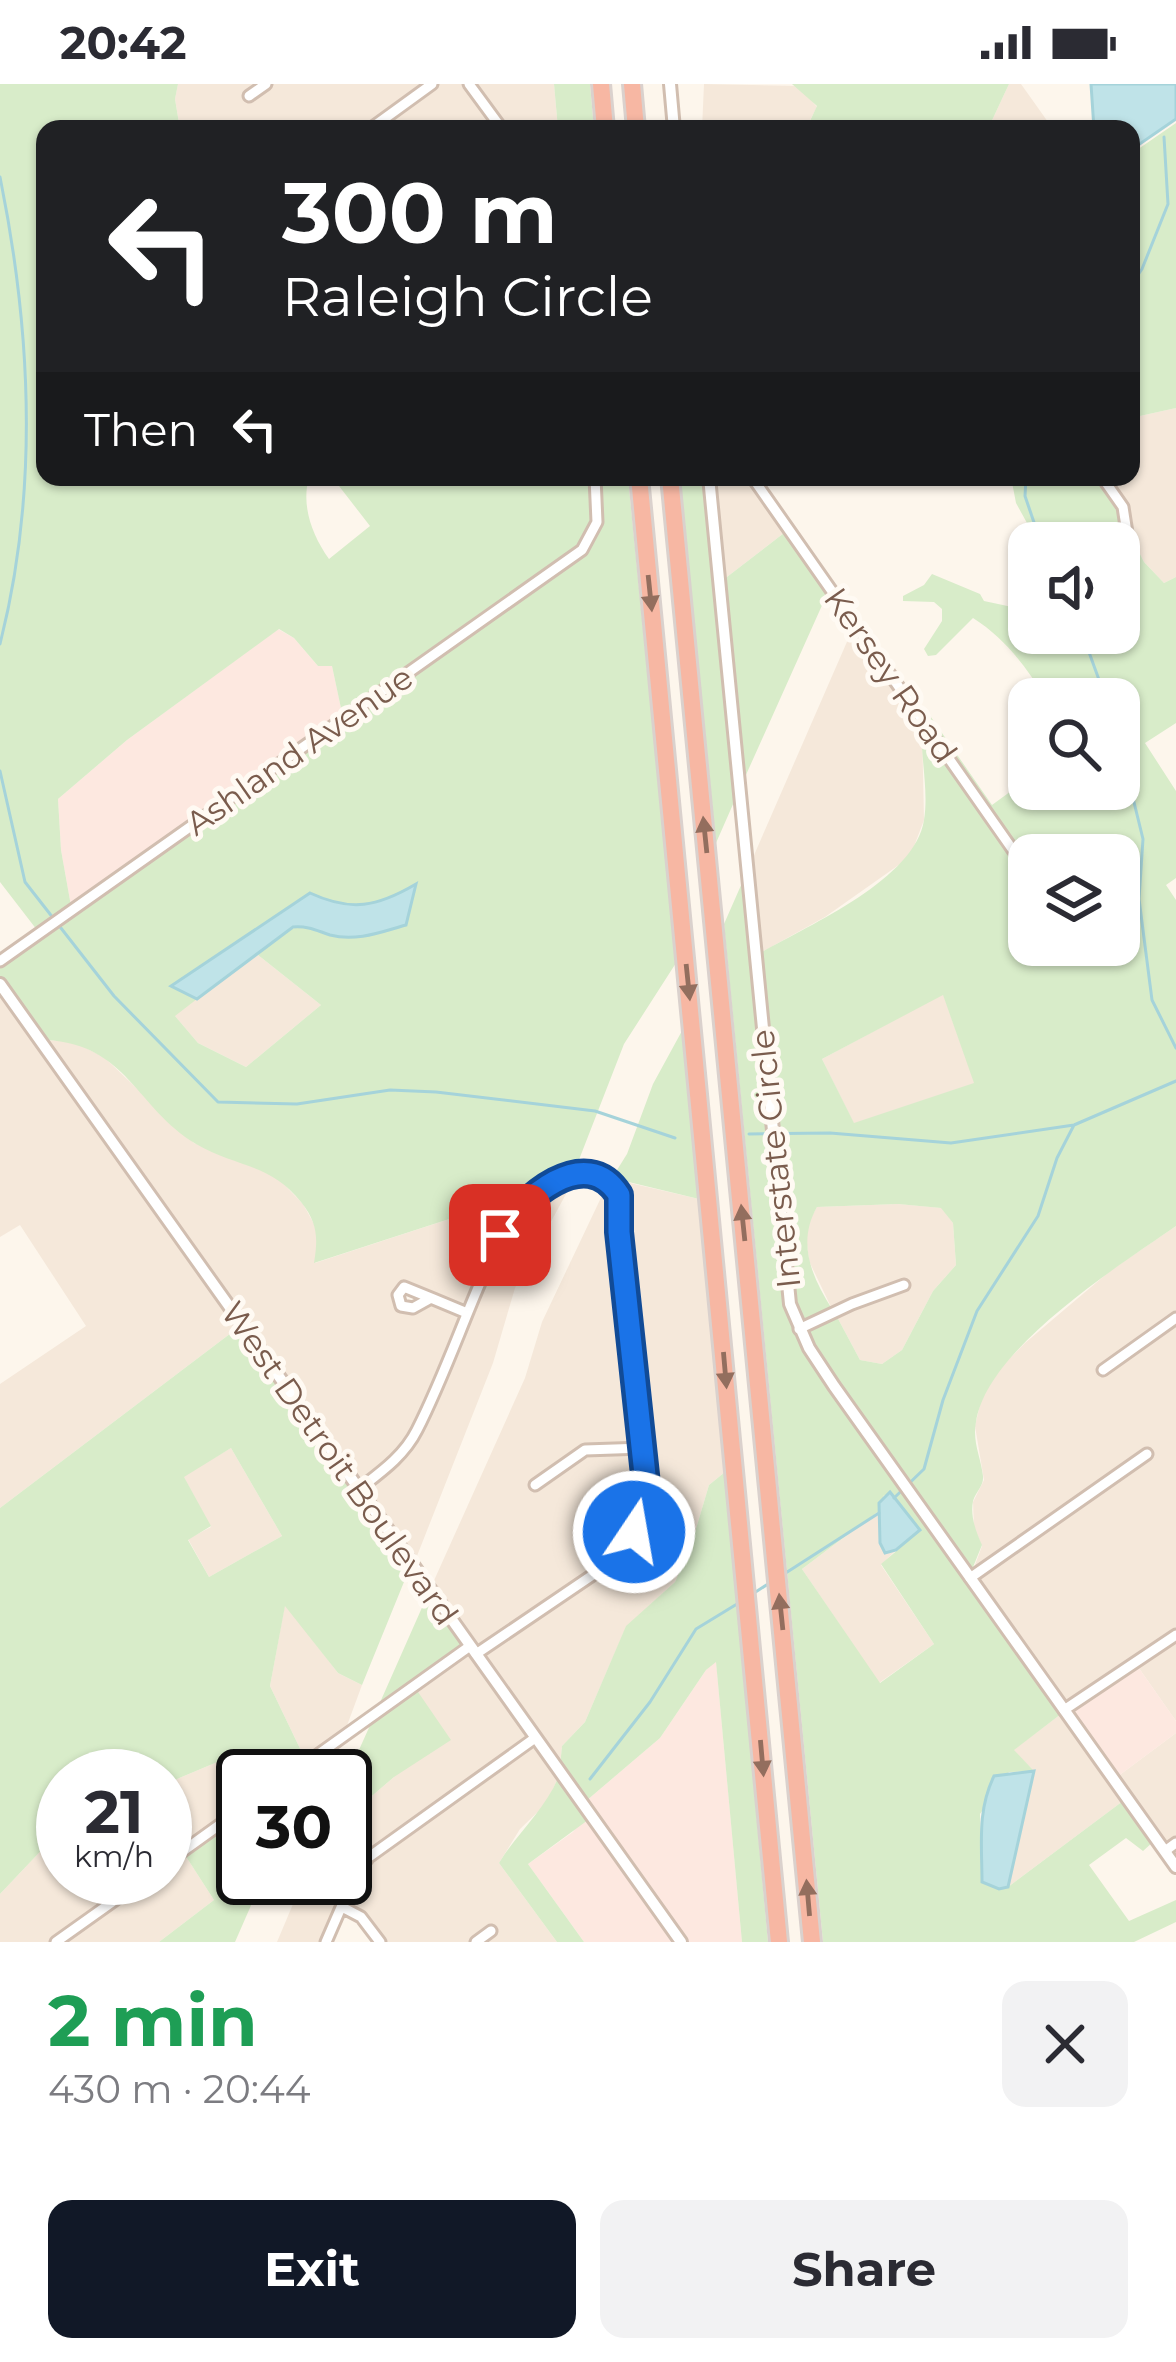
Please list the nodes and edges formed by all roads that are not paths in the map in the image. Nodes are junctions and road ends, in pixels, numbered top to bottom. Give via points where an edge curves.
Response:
1 (266, 84) edge
2 (432, 84) edge
3 (469, 84) edge
4 (601, 84) edge
5 (632, 84) edge
6 (670, 84) edge
7 (249, 96) dead end
8 (382, 120) edge
9 (495, 120) edge
10 (604, 120) edge
11 (635, 120) edge
12 (673, 120) edge
13 (596, 486) edge
14 (640, 486) edge
15 (671, 486) edge
16 (710, 486) edge
17 (758, 486) edge
18 (1108, 486) edge
19 (1125, 522) edge
20 (1008, 843) edge
21 (0, 961) edge
22 (0, 984) edge
23 (904, 1286) dead end
24 (431, 1298) dead end
25 (467, 1313) junction
26 (1176, 1318) edge
27 (799, 1329) junction
28 (1103, 1370) dead end
29 (644, 1448) junction
30 (1147, 1454) dead end
31 (535, 1485) dead end
32 (358, 1489) junction
33 (970, 1578) junction
34 (1176, 1634) edge
35 (473, 1650) junction
36 (1064, 1710) junction
37 (535, 1738) junction
38 (328, 1749) edge
39 (1170, 1847) edge
40 (1176, 1867) edge
41 (108, 1905) edge
42 (342, 1907) junction
43 (491, 1931) dead end
44 (56, 1942) edge
45 (326, 1942) edge
46 (380, 1942) edge
47 (476, 1942) edge
48 (681, 1942) edge
49 (779, 1942) edge
50 (812, 1942) edge

1 - 7 street
2 - 8 street
3 - 9 street
4 - 10 highway
5 - 11 highway
6 - 12 street
13 - 21 street, Ashland Avenue via 598,513 582,550
14 -> 49 highway
50 -> 15 highway
16 - 27 street, Interstate Circle via 772,1152 787,1291
17 - 20 street, Kersey Road
18 - 19 street
22 - 32 street, West Detroit Boulevard
23 - 27 street
24 - 25 street
25 - 29 street via 500,1235 527,1202 577,1173 609,1181 621,1202
25 - 32 street via 409,1443
26 - 28 street
27 - 33 street, Interstate Circle
29 - 31 street via 585,1450
29 - 35 street via 644,1506 627,1543 600,1570
30 - 33 street
32 - 35 street, West Detroit Boulevard
33 - 36 street, Interstate Circle
34 - 36 street
35 - 37 street, West Detroit Boulevard
35 - 38 street
36 - 39 street, Interstate Circle
37 - 42 street via 369,1857
37 - 48 street, West Detroit Boulevard
39 - 40 street, Interstate Circle
41 - 44 street
42 - 45 street
42 - 46 street
43 - 47 street

